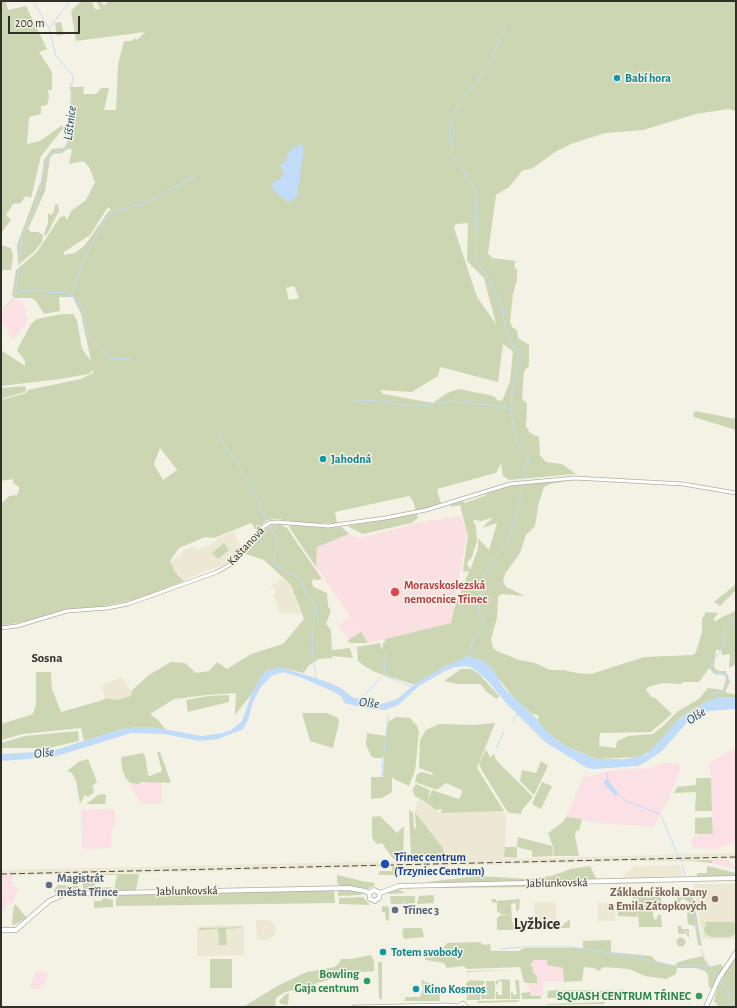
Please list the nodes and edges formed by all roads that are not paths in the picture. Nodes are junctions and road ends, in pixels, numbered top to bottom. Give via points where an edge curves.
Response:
1 (736, 493) edge
2 (1, 628) edge
3 (736, 878) edge
4 (380, 893) junction
5 (369, 894) junction
6 (1, 930) edge
7 (736, 954) edge
8 (354, 1007) edge
9 (458, 1007) edge
10 (467, 1007) edge
11 (706, 1007) edge

1 - 2 street, Kaštanová via 684,484 593,478 519,482 405,515 328,526 269,523 231,564 217,572 128,604 66,610 17,626
3 - 4 main road, Jablunkovská via 399,886
4 - 5 main road, Jablunkovská via 374,890
4 - 5 main road, Jablunkovská via 375,901 370,899
5 - 6 main road, Jablunkovská via 349,888 65,894 49,901 16,930
7 - 11 main road via 719,978
8 - 9 street
9 - 10 street via 463,1003

